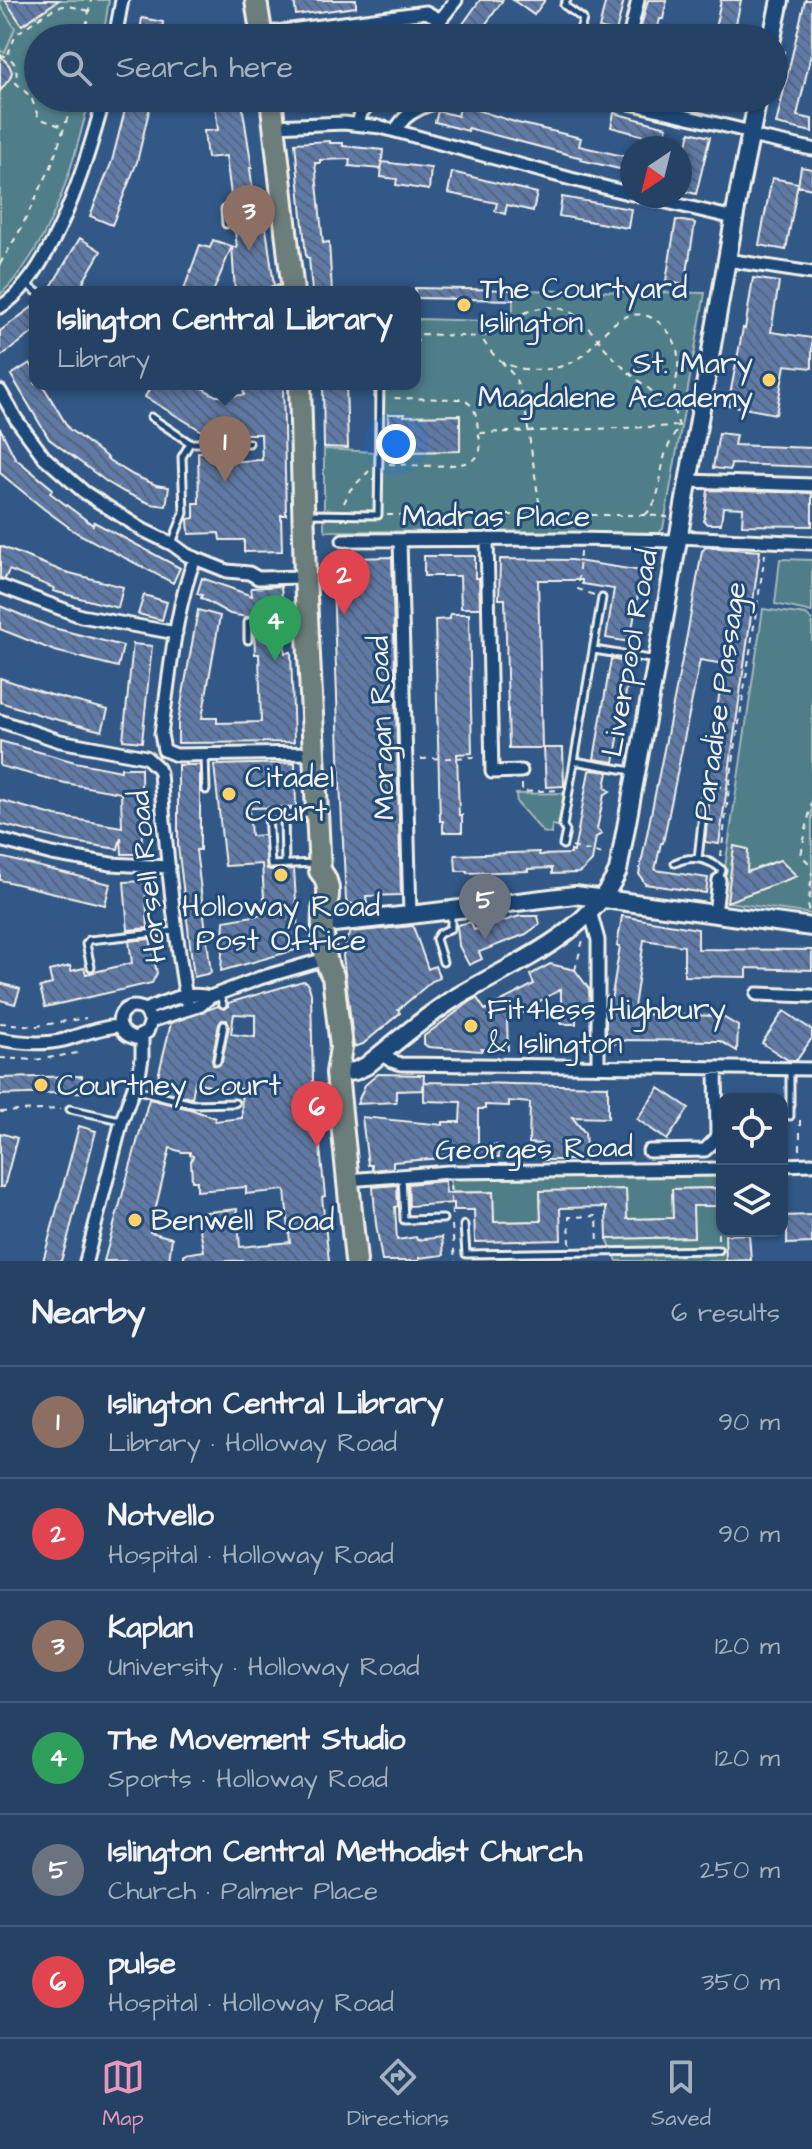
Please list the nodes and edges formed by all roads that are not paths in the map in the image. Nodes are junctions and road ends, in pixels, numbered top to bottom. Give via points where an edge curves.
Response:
1 (122, 0) edge
2 (256, 0) edge
3 (456, 0) edge
4 (567, 0) edge
5 (638, 0) edge
6 (780, 0) edge
7 (441, 20) junction
8 (118, 24) edge
9 (260, 24) edge
10 (344, 24) edge
11 (438, 24) edge
12 (582, 24) edge
13 (632, 24) edge
14 (775, 24) edge
15 (100, 112) edge
16 (272, 112) edge
17 (362, 112) edge
18 (414, 112) edge
19 (664, 112) edge
20 (755, 112) edge
21 (358, 124) junction
22 (274, 126) junction
23 (396, 131) junction
24 (750, 134) junction
25 (812, 149) edge
26 (620, 191) edge
27 (283, 203) junction
28 (255, 205) dead end
29 (232, 208) dead end
30 (692, 208) edge
31 (734, 218) junction
32 (226, 224) dead end
33 (727, 260) junction
34 (812, 273) edge
35 (25, 283) junction
36 (29, 286) edge
37 (286, 286) edge
38 (0, 307) edge
39 (300, 390) edge
40 (380, 390) edge
41 (0, 391) edge
42 (151, 417) dead end
43 (190, 443) junction
44 (249, 443) dead end
45 (687, 481) junction
46 (812, 485) edge
47 (304, 514) junction
48 (487, 539) junction
49 (678, 539) junction
50 (343, 540) dead end
51 (400, 540) junction
52 (812, 543) edge
53 (172, 544) junction
54 (195, 558) junction
55 (305, 577) junction
56 (0, 586) edge
57 (602, 598) road end
58 (308, 617) junction
59 (283, 619) dead end
60 (256, 621) dead end
61 (176, 633) junction
62 (248, 640) dead end
63 (594, 650) junction
64 (657, 660) junction
65 (0, 721) edge
66 (164, 750) junction
67 (205, 753) junction
68 (313, 753) junction
69 (574, 761) junction
70 (153, 762) junction
71 (521, 771) road end
72 (636, 772) junction
73 (706, 785) road end
74 (206, 790) dead end
75 (316, 813) junction
76 (284, 814) junction
77 (0, 840) edge
78 (563, 845) road end
79 (698, 859) junction
80 (675, 863) dead end
81 (285, 865) junction
82 (320, 866) junction
83 (169, 867) junction
84 (719, 880) joint
85 (595, 905) junction
86 (451, 910) junction
87 (715, 914) junction
88 (410, 915) junction
89 (323, 917) junction
90 (809, 927) edge
91 (176, 931) junction
92 (443, 962) dead end
93 (326, 964) junction
94 (91, 967) dead end
95 (757, 994) dead end
96 (186, 996) junction
97 (812, 996) edge
98 (217, 998) junction
99 (188, 1009) junction
100 (148, 1015) junction
101 (224, 1025) dead end
102 (119, 1026) junction
103 (142, 1036) junction
104 (0, 1039) edge
105 (381, 1054) junction
106 (217, 1061) dead end
107 (598, 1065) junction
108 (712, 1068) junction
109 (790, 1069) junction
110 (812, 1069) edge
111 (337, 1073) junction
112 (133, 1089) junction
113 (235, 1103) dead end
114 (70, 1109) road end
115 (790, 1116) road end
116 (122, 1120) junction
117 (649, 1151) dead end
118 (812, 1164) edge
119 (788, 1165) edge
120 (716, 1169) edge
121 (402, 1175) junction
122 (348, 1180) junction
123 (443, 1219) dead end
124 (464, 1225) dead end
125 (719, 1250) road end
126 (473, 1258) edge
127 (536, 1258) edge
128 (86, 1261) edge
129 (356, 1261) edge

1 - 8 street
2 - 9 highway
3 - 7 street
4 - 12 lane via 564,5 583,19
5 - 13 street
6 - 14 main road
7 - 10 street via 426,12
7 - 11 street
15 - 35 street via 67,211
16 - 22 highway
17 - 21 street
18 - 23 street
19 - 24 street
20 - 24 main road, Liverpool Road
21 - 22 street
21 - 23 street
22 - 27 highway
23 - 26 street
24 - 25 street
24 - 31 main road, Liverpool Road
27 - 28 lane
27 - 37 highway
29 - 32 lane via 225,209
30 - 31 street
31 - 33 main road, Liverpool Road
33 - 34 street
33 - 45 main road, Liverpool Road
35 - 36 lane
35 - 38 street
39 - 47 highway
40 - 47 lane via 378,515
41 - 53 street via 44,457 84,492
42 - 43 lane
43 - 44 lane
43 - 53 lane via 182,457 184,513
45 - 46 street
45 - 49 main road, Liverpool Road
47 - 55 highway
48 - 49 street, Madras Place
48 - 51 street, Madras Place
48 - 71 street via 492,772
49 - 52 street, Madras Place
49 - 64 main road, Liverpool Road
50 - 51 street, Madras Place
51 - 88 street, Morgan Road
53 - 54 street
54 - 55 street via 258,578
54 - 61 street, Horsell Road
55 - 58 highway
56 - 61 street via 81,616
57 - 63 lane
58 - 59 lane
58 - 68 highway
60 - 62 lane via 248,622
61 - 66 street, Horsell Road via 161,734
63 - 64 lane
63 - 69 lane
64 - 72 main road, Liverpool Road
65 - 70 street
66 - 67 street via 176,755
66 - 70 street, Horsell Road
67 - 68 street
67 - 74 lane
68 - 75 highway
69 - 72 lane
69 - 78 lane
70 - 83 street, Horsell Road via 160,773
72 - 85 main road, Liverpool Road via 618,871
73 - 79 lane, Paradise Passage
75 - 76 lane
75 - 82 highway
76 - 81 lane
76 - 81 lane via 268,814 271,865
77 - 83 street via 111,864
79 - 80 lane, Paradise Passage via 686,857
79 - 84 lane, Paradise Passage via 722,870
81 - 82 lane
82 - 89 highway via 328,899
83 - 91 street, Horsell Road
84 - 87 street
85 - 86 main road via 568,895
85 - 87 main road
85 - 105 main road, Liverpool Road via 576,926 454,999
85 - 107 street
86 - 88 main road
86 - 92 lane via 452,926 436,939
87 - 90 main road
88 - 89 main road
89 - 93 highway
91 - 94 lane via 89,940
91 - 96 street, Horsell Road
93 - 98 street via 260,978
93 - 111 highway via 320,983 327,1050
95 - 97 street
96 - 98 street
96 - 99 street, Horsell Road
96 - 100 street via 166,1000
98 - 99 street
99 - 100 street
100 - 102 street via 129,1007
100 - 103 street via 149,1029
101 - 106 lane
102 - 103 street via 127,1036
102 - 104 street via 50,1042
103 - 112 street via 142,1062
105 - 107 street via 401,1064
105 - 111 main road, Liverpool Road via 360,1069
107 - 108 street
108 - 109 street
108 - 117 street via 717,1138 705,1150
109 - 110 street
109 - 115 lane
111 - 122 highway
112 - 113 lane via 192,1104
112 - 116 street
114 - 116 lane
116 - 128 street
118 - 119 street
120 - 121 street, Georges Road
121 - 122 street, Georges Road
121 - 123 lane via 404,1220
122 - 129 highway
124 - 126 lane via 466,1254
125 - 127 lane
126 - 127 lane

